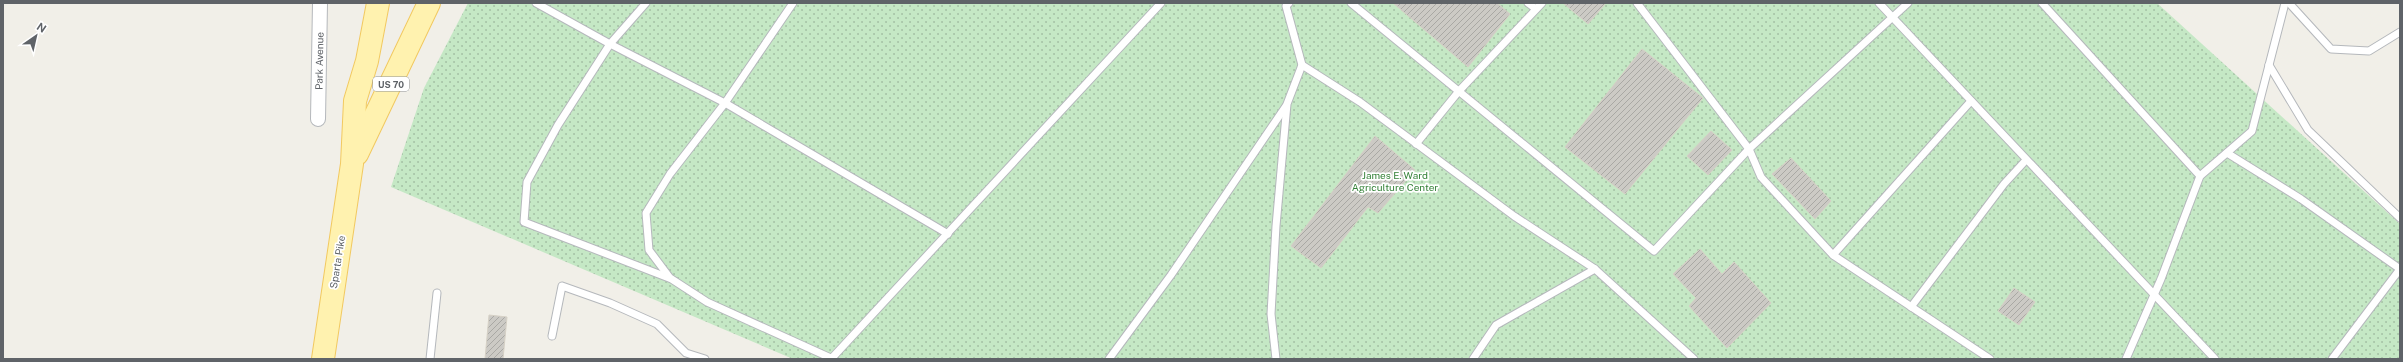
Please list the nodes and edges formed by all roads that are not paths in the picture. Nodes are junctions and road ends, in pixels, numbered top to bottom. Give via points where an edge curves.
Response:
1 (320, 3) edge
2 (378, 3) edge
3 (429, 3) edge
4 (536, 3) edge
5 (646, 3) edge
6 (793, 3) edge
7 (1160, 3) edge
8 (1351, 3) edge
9 (1528, 3) edge
10 (1542, 3) edge
11 (1637, 3) edge
12 (1879, 3) edge
13 (1908, 3) edge
14 (2042, 3) edge
15 (2285, 3) edge
16 (2289, 3) edge
17 (1286, 4) edge
18 (1536, 9) junction
19 (1893, 18) junction
20 (2400, 32) edge
21 (610, 44) junction
22 (1302, 65) junction
23 (2269, 65) junction
24 (1459, 91) junction
25 (1971, 101) junction
26 (725, 103) junction
27 (1287, 104) junction
28 (318, 119) dead end
29 (1416, 144) junction
30 (1749, 149) junction
31 (2227, 153) junction
32 (2026, 160) junction
33 (352, 164) junction
34 (2200, 176) junction
35 (2400, 218) edge
36 (948, 234) junction
37 (1833, 255) junction
38 (1595, 269) junction
39 (2400, 269) edge
40 (670, 278) junction
41 (437, 294) dead end
42 (2154, 295) junction
43 (1911, 307) junction
44 (552, 336) dead end
45 (685, 356) edge
46 (323, 359) edge
47 (430, 359) edge
48 (705, 359) edge
49 (833, 359) edge
50 (1109, 359) edge
51 (1276, 359) edge
52 (1473, 359) edge
53 (1694, 359) edge
54 (1990, 359) edge
55 (2126, 359) edge
56 (2215, 359) edge
57 (2332, 359) edge

1 - 28 street, Park Avenue
2 - 33 main road via 367,61 355,101
3 - 33 main road, US 70
4 - 21 lane
5 - 21 lane
6 - 26 lane
7 - 36 lane
8 - 24 lane
9 - 18 lane
10 - 18 lane
11 - 30 lane
12 - 19 lane
13 - 19 lane
14 - 34 lane
15 - 23 lane
16 - 20 lane via 2331,49 2368,51
17 - 22 lane
18 - 24 lane
19 - 25 lane
19 - 30 lane
21 - 26 lane
21 - 40 lane via 558,125 527,182 524,222
22 - 27 lane
22 - 29 lane via 1360,102
23 - 31 lane via 2252,131
23 - 35 lane via 2308,130
24 - 29 lane
24 - 30 lane via 1654,251
25 - 32 lane
25 - 37 lane
26 - 36 lane
26 - 40 lane via 670,174 646,213 649,250
27 - 50 lane via 1171,275
27 - 51 lane via 1271,314
29 - 38 lane via 1514,216
30 - 37 lane via 1761,177
31 - 34 lane
31 - 39 lane via 2301,199
32 - 42 lane
32 - 43 lane via 2004,184
33 - 46 main road, Sparta Pike / US 70
34 - 42 lane
36 - 49 lane
37 - 43 lane
38 - 52 lane via 1496,325
38 - 53 lane
39 - 57 lane
40 - 49 lane via 707,302
41 - 47 lane
42 - 55 lane
42 - 56 lane
43 - 54 lane
44 - 45 lane via 562,286 610,303 657,324
45 - 48 lane

